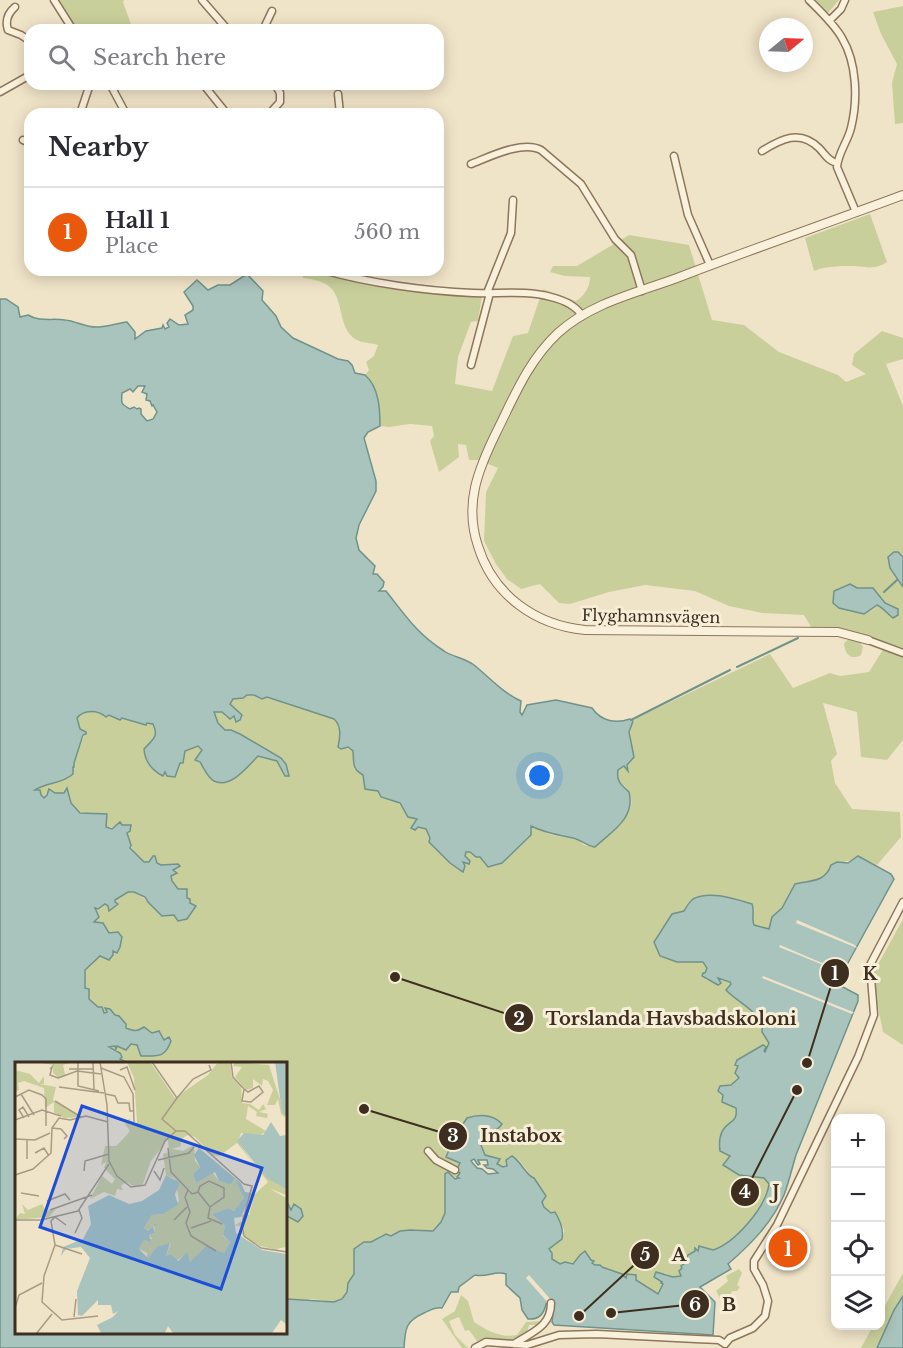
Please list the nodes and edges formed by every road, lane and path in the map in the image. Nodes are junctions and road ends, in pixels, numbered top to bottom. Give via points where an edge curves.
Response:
1 (54, 0) edge
2 (202, 0) edge
3 (809, 0) edge
4 (845, 0) edge
5 (15, 7) dead end
6 (272, 11) dead end
7 (829, 21) junction
8 (69, 24) edge
9 (223, 24) edge
10 (266, 24) edge
11 (24, 36) edge
12 (24, 78) edge
13 (88, 90) edge
14 (113, 90) edge
15 (208, 90) edge
16 (278, 90) edge
17 (0, 92) edge
18 (338, 94) dead end
19 (82, 108) edge
20 (123, 108) edge
21 (222, 108) edge
22 (274, 108) edge
23 (339, 108) edge
24 (762, 151) dead end
25 (674, 156) dead end
26 (837, 163) junction
27 (471, 164) dead end
28 (903, 195) edge
29 (513, 200) dead end
30 (856, 212) junction
31 (710, 266) junction
32 (358, 276) edge
33 (642, 291) junction
34 (489, 293) junction
35 (582, 316) junction
36 (471, 365) dead end
37 (868, 640) joint
38 (903, 653) edge
39 (903, 902) edge
40 (428, 1151) dead end
41 (455, 1170) dead end
42 (551, 1302) dead end
43 (513, 1345) junction
44 (475, 1348) edge

1 - 8 street
2 - 9 street
3 - 7 street
4 - 7 street
5 - 11 street via 6,26
6 - 10 street
7 - 26 street via 848,50 855,85 852,124
12 - 17 street
13 - 19 street
14 - 20 street
15 - 21 street
16 - 22 street via 280,102
18 - 23 street
24 - 26 street via 783,138 800,138 816,145
25 - 31 street via 688,215
26 - 30 street
27 - 33 street via 516,149 541,150 581,184 615,238 632,255
28 - 30 street, Flyghamnsvägen
29 - 34 street via 511,233
30 - 31 street, Flyghamnsvägen
31 - 33 street, Flyghamnsvägen
32 - 34 street via 418,287
33 - 35 street, Flyghamnsvägen
34 - 35 street via 539,294 568,303
34 - 36 street
35 - 37 street, Flyghamnsvägen via 559,333 533,362 476,478 472,515 477,543 486,567 504,592 540,619 578,630 825,631
37 - 38 street
39 - 43 street via 870,965 873,1015 858,1057 777,1226 754,1261 768,1301 765,1316 725,1344 719,1340 597,1334 559,1335 534,1344
40 - 41 street
42 - 43 street via 545,1323
43 - 44 street via 486,1342

